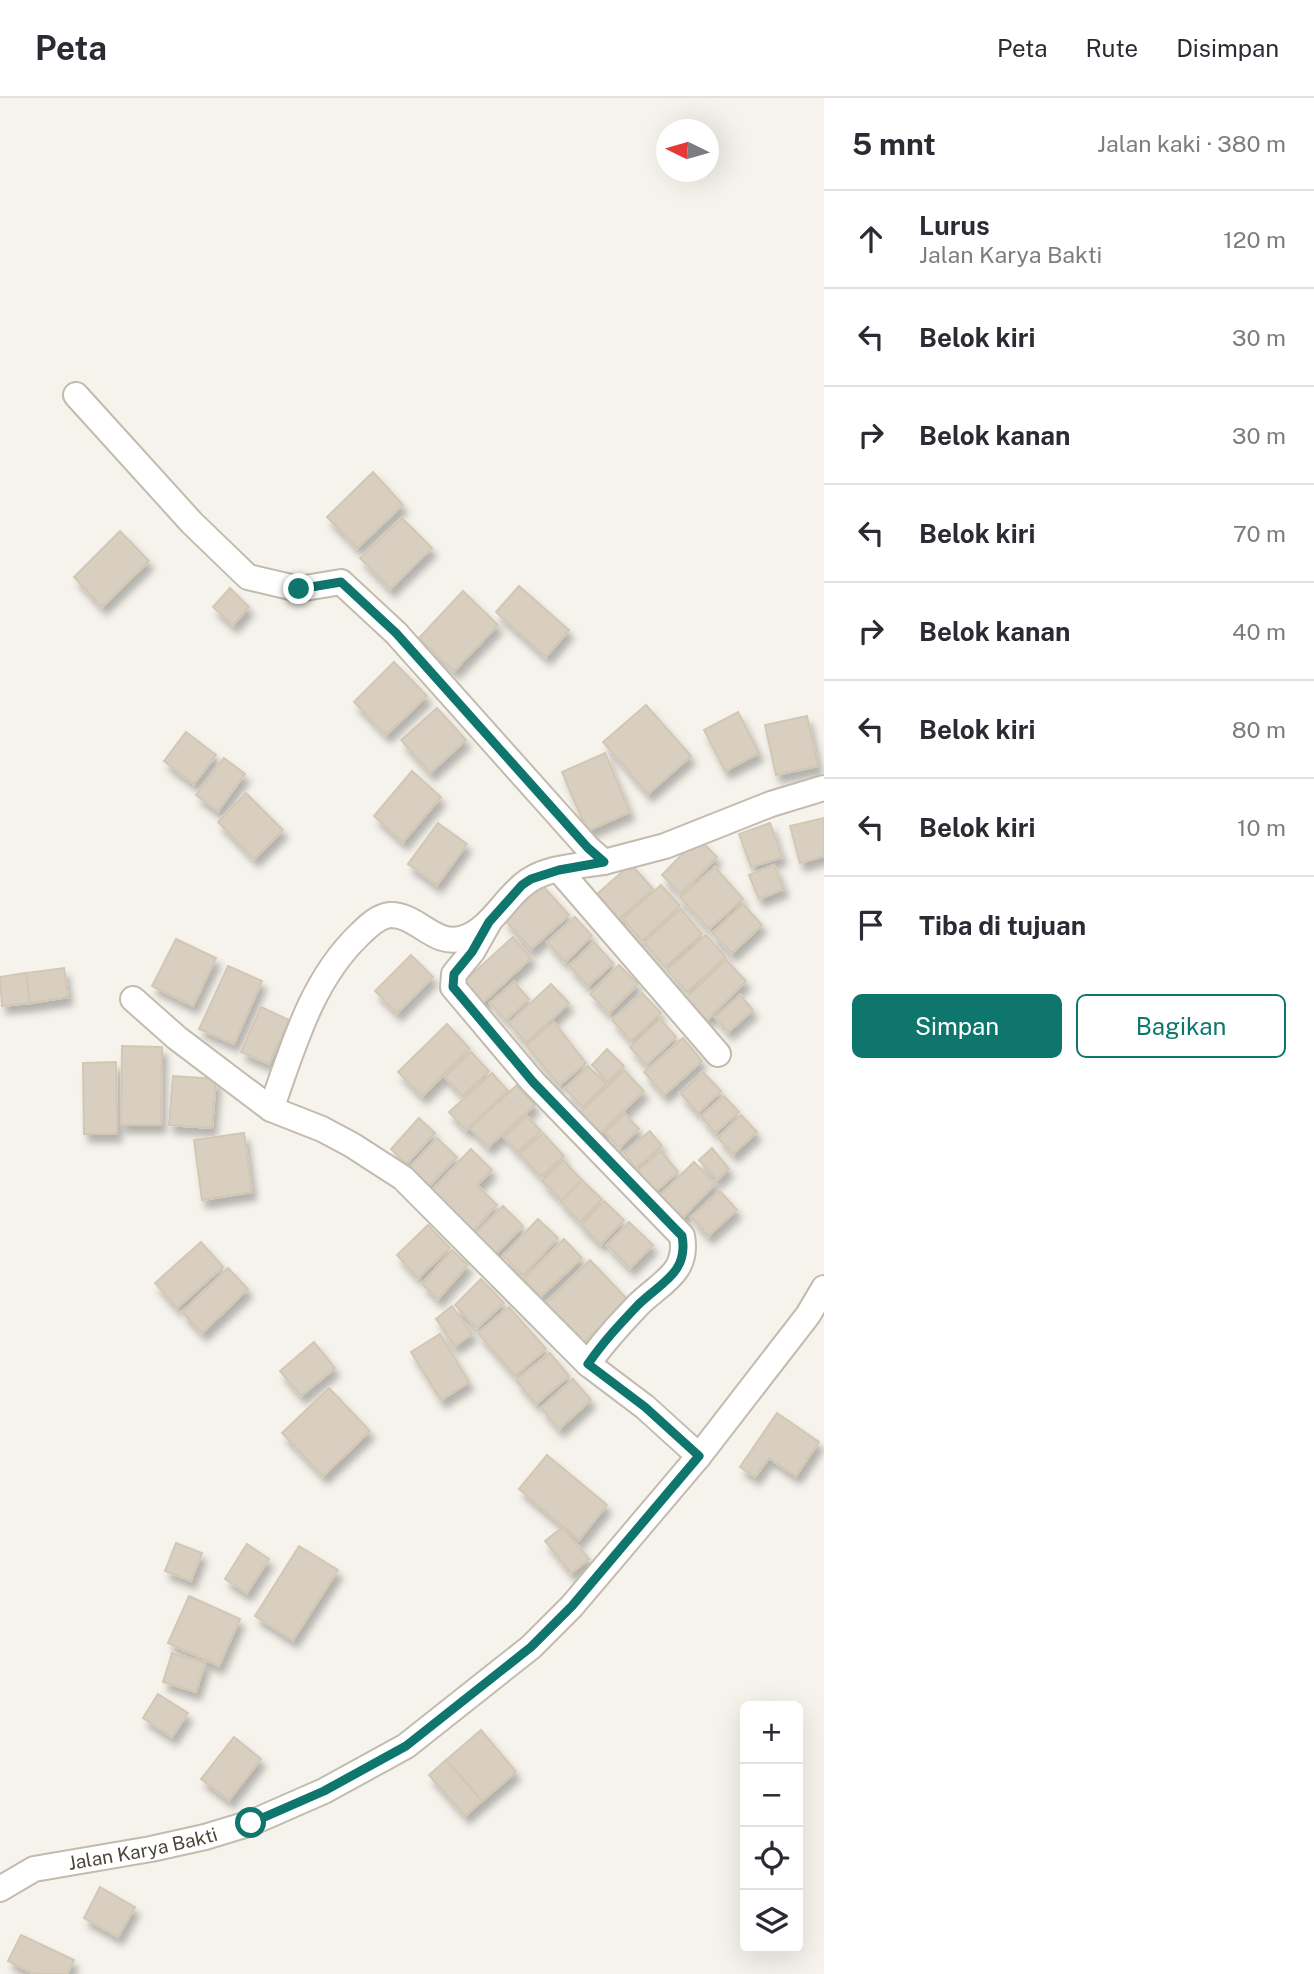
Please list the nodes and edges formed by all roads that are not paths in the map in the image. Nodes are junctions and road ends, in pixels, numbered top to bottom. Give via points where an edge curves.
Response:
1 (76, 395) dead end
2 (824, 788) edge
3 (604, 862) junction
4 (559, 870) junction
5 (489, 922) junction
6 (133, 999) dead end
7 (718, 1054) dead end
8 (271, 1109) junction
9 (824, 1288) edge
10 (588, 1364) junction
11 (699, 1456) junction
12 (0, 1889) edge

1 - 3 street via 192,523 248,577 299,589 341,582 396,633
2 - 3 street via 665,846
3 - 4 street
4 - 5 street via 522,885
4 - 7 street
5 - 8 street via 465,937 449,940 390,915 372,922 322,982
5 - 10 street via 454,974 453,987 533,1082 682,1236 685,1250 676,1270 603,1341
6 - 8 street
8 - 10 street via 322,1129 403,1178
9 - 11 street, Jalan Karya Bakti
10 - 11 street
11 - 12 street, Jalan Karya Bakti via 572,1606 531,1647 406,1746 324,1791 251,1823 151,1849 34,1869

